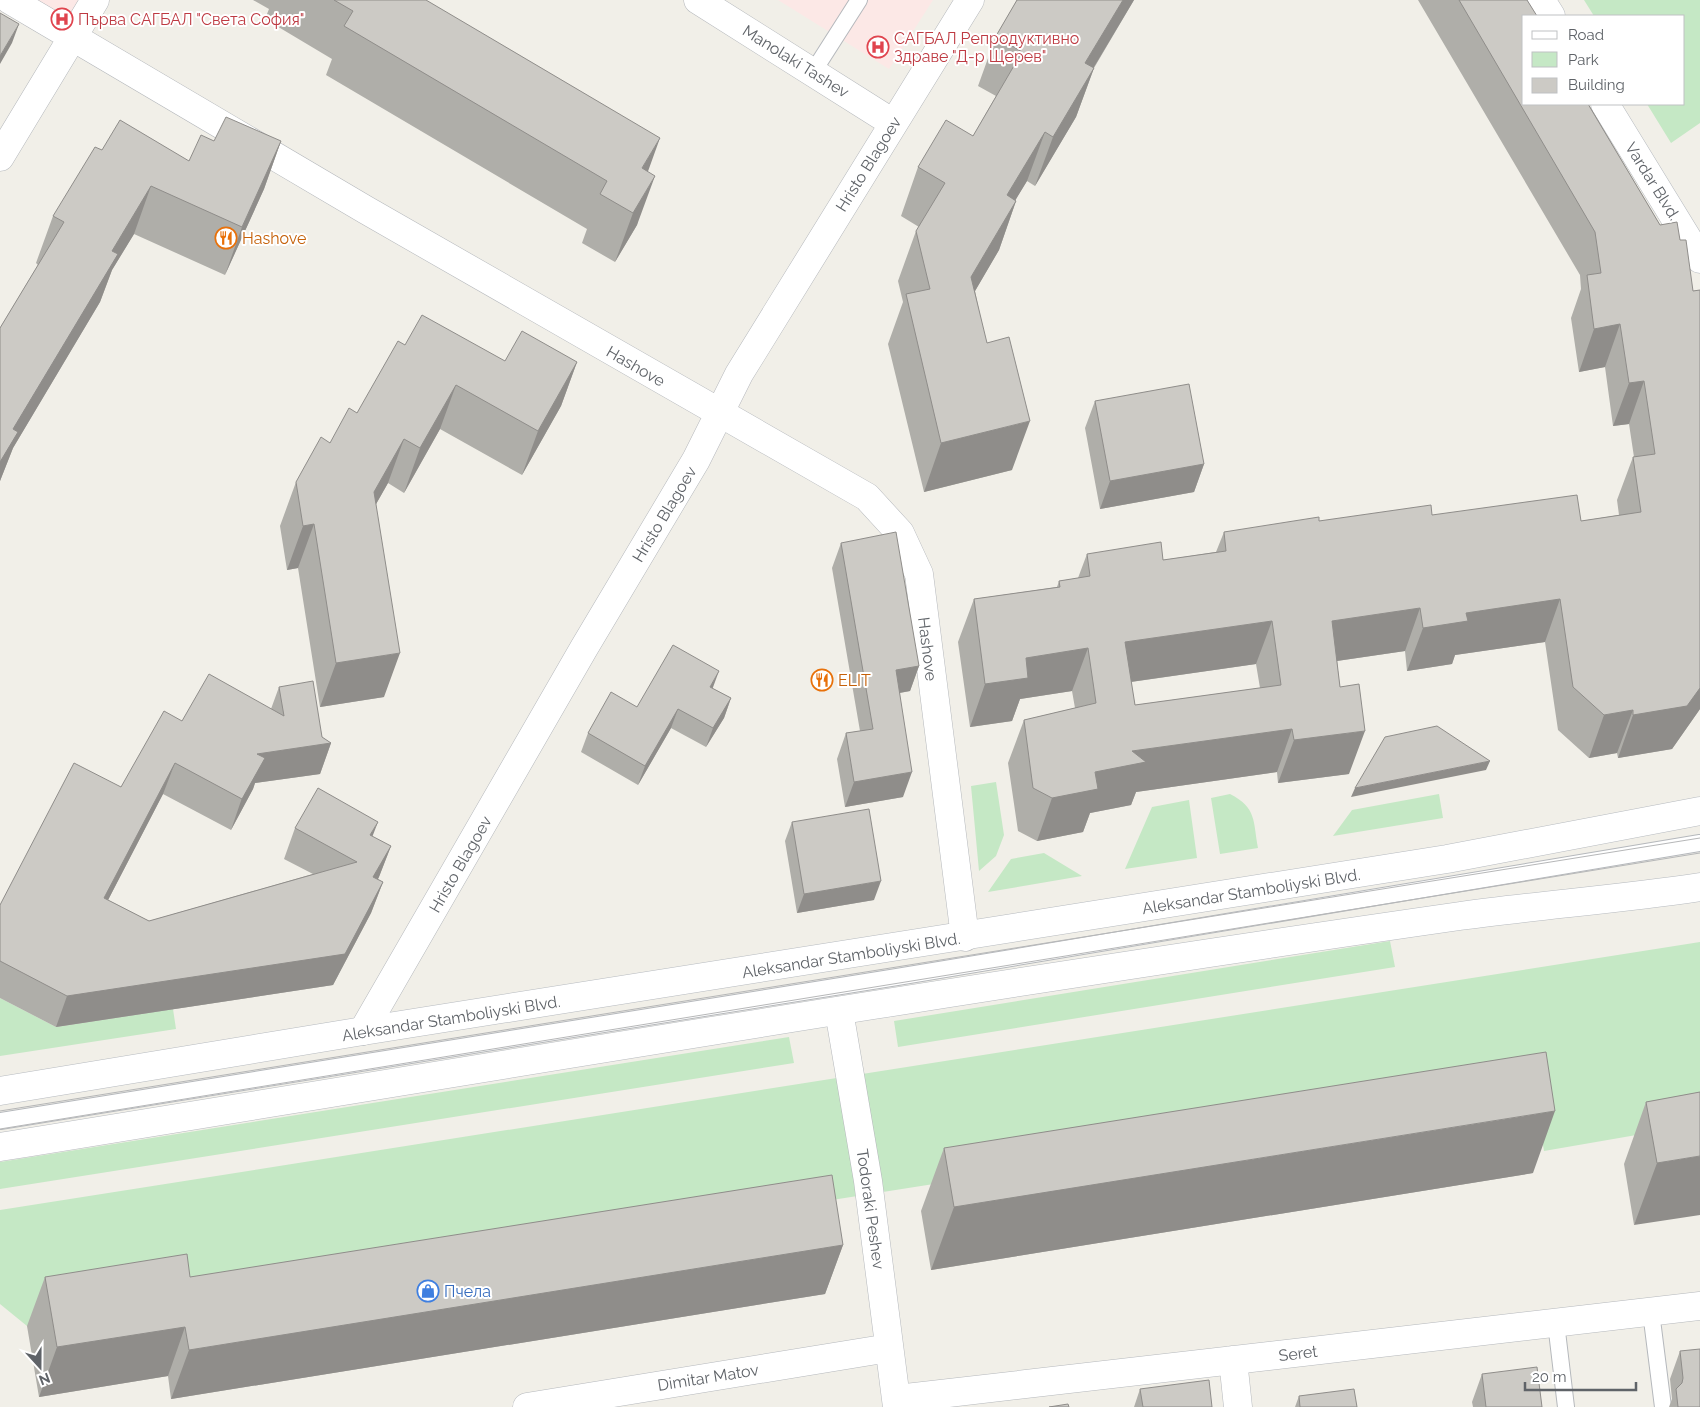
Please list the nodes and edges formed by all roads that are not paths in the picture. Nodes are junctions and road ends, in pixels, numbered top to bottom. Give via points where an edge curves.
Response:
1 (10, 0) edge
2 (95, 0) edge
3 (698, 0) edge
4 (859, 0) edge
5 (970, 0) edge
6 (1541, 0) edge
7 (1550, 15) edge
8 (72, 38) junction
9 (812, 72) junction
10 (1606, 105) edge
11 (893, 123) junction
12 (0, 157) edge
13 (1700, 259) edge
14 (719, 413) junction
15 (1700, 811) edge
16 (1700, 843) edge
17 (1700, 887) edge
18 (965, 937) junction
19 (839, 1011) junction
20 (363, 1031) junction
21 (0, 1091) edge
22 (0, 1121) edge
23 (0, 1147) edge
24 (1700, 1306) edge
25 (1652, 1312) junction
26 (1556, 1323) junction
27 (889, 1348) junction
28 (1233, 1360) junction
29 (897, 1403) edge
30 (526, 1407) edge
31 (1238, 1407) edge
32 (1566, 1407) edge
33 (1663, 1407) edge

1 - 8 street, Hashove
2 - 8 street
3 - 9 street, Manolaki Tashev
4 - 9 lane
5 - 11 street, Hristo Blagoev
6 - 7 street
8 - 12 street
8 - 14 street, Hashove
9 - 11 street, Manolaki Tashev
10 - 13 street, Vardar Blvd.
11 - 14 street, Hristo Blagoev via 739,374
14 - 18 street, Hashove via 867,497 900,533 919,574
14 - 20 street, Hristo Blagoev via 696,460
15 - 18 street, Aleksandar Stamboliyski Blvd. via 1447,859
16 - 22 lane via 897,977
17 - 19 street via 1465,915
18 - 20 street, Aleksandar Stamboliyski Blvd.
19 - 23 street
19 - 27 street, Todoraki Peshev via 868,1181
20 - 21 street, Aleksandar Stamboliyski Blvd.
24 - 25 street, Seret
25 - 26 street, Seret
25 - 33 lane
26 - 28 street, Seret
26 - 32 lane
27 - 29 street, Todoraki Peshev
27 - 30 street, Dimitar Matov
28 - 29 street, Seret
28 - 31 street

